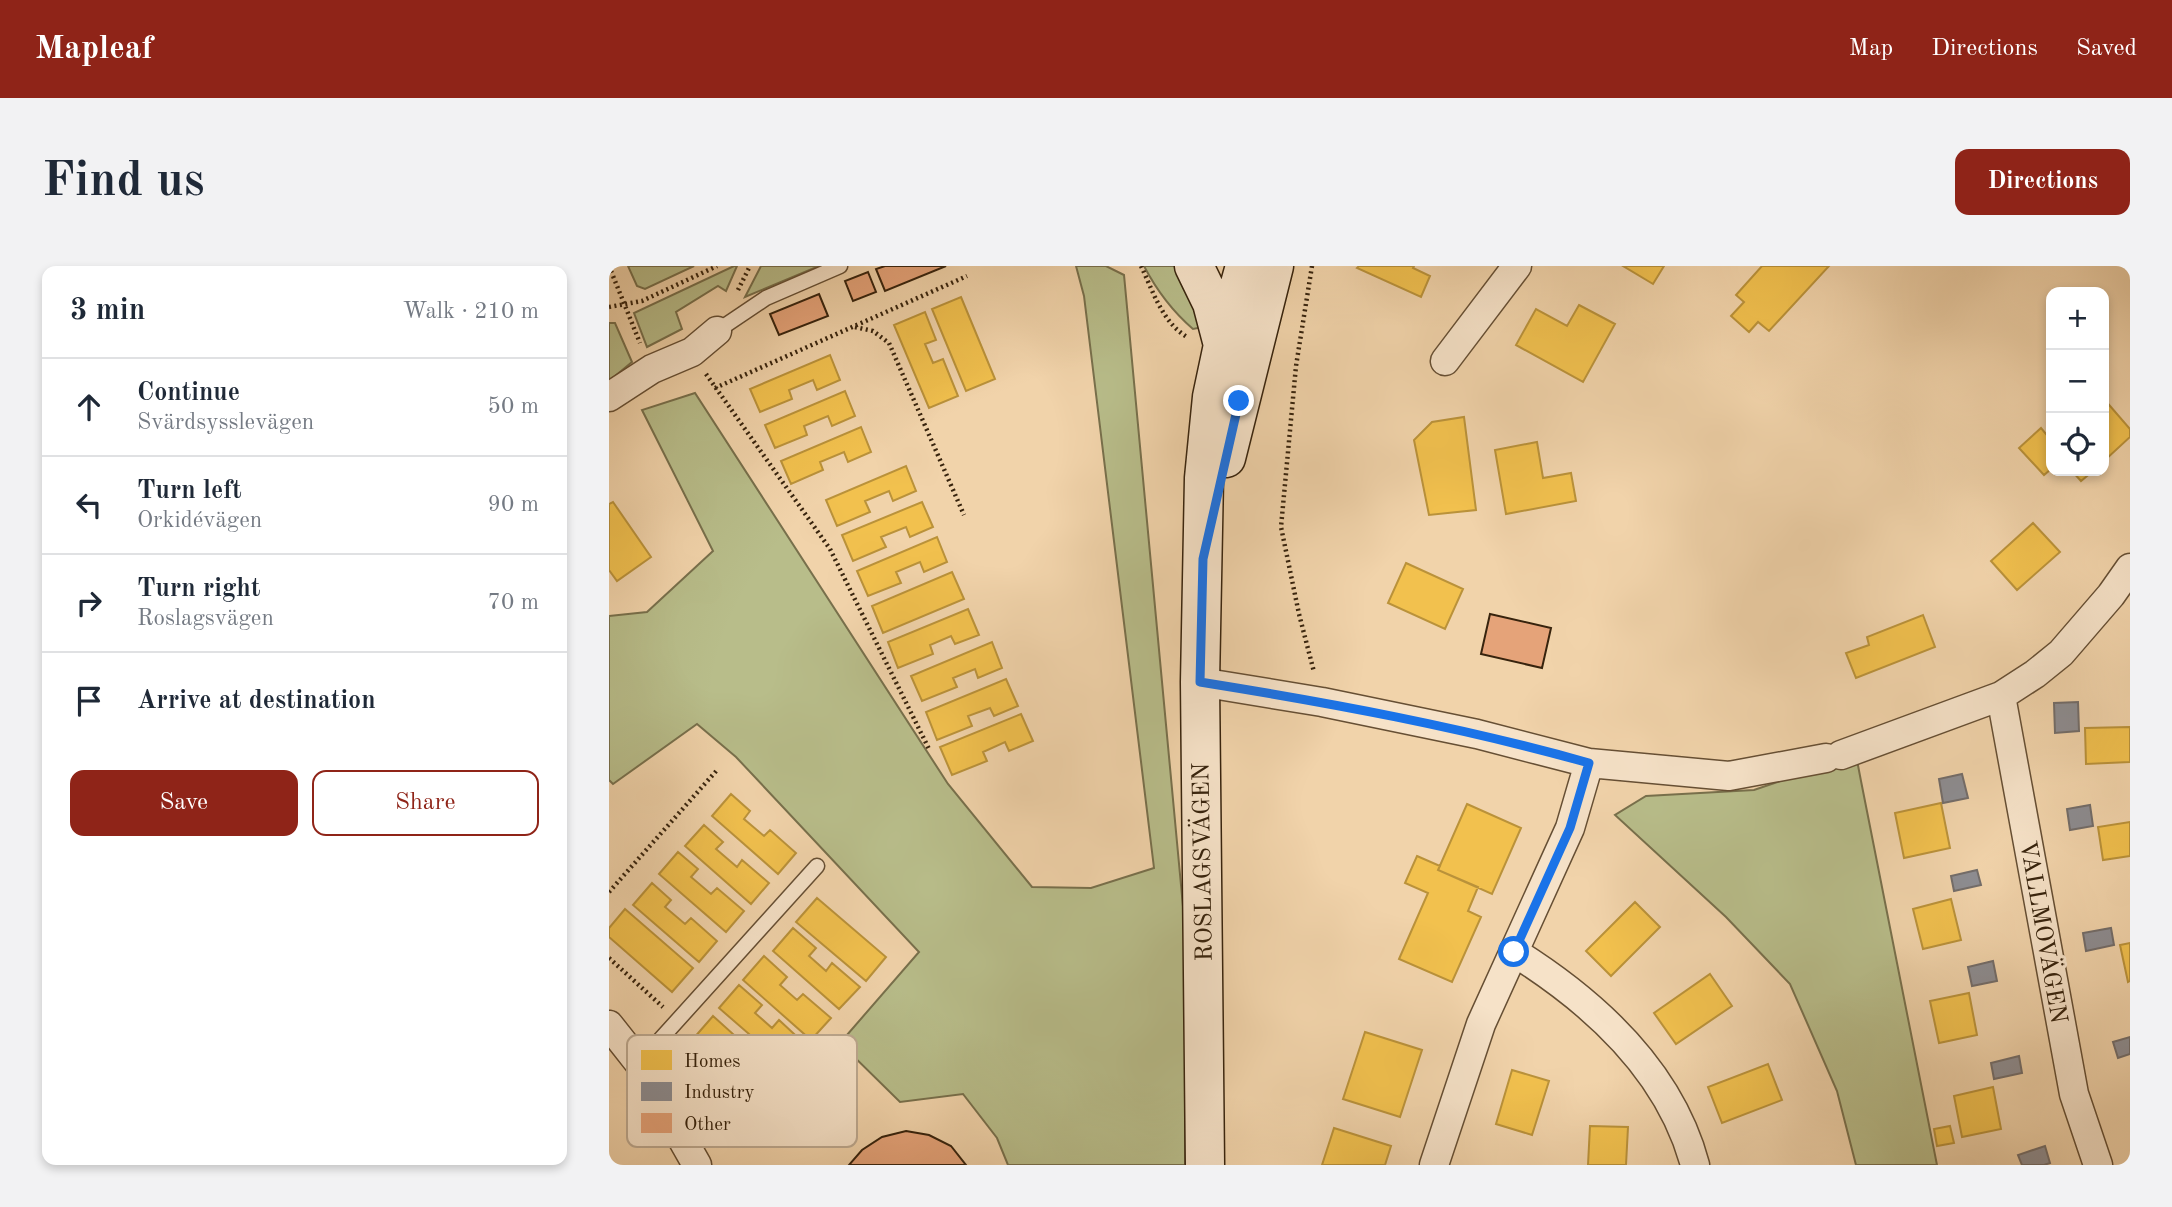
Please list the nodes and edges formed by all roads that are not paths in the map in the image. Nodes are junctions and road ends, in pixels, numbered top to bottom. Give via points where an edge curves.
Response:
1 (840, 266) edge
2 (1194, 266) edge
3 (1245, 266) edge
4 (1273, 266) edge
5 (1517, 266) edge
6 (717, 331) joint
7 (1208, 342) junction
8 (1445, 361) dead end
9 (609, 397) edge
10 (1203, 559) junction
11 (2130, 568) edge
12 (1200, 682) junction
13 (2001, 696) junction
14 (1589, 763) junction
15 (817, 866) dead end
16 (1514, 952) junction
17 (609, 1025) edge
18 (664, 1035) edge
19 (627, 1048) edge
20 (687, 1147) edge
21 (697, 1165) edge
22 (1205, 1165) edge
23 (1434, 1165) edge
24 (1695, 1165) edge
25 (2098, 1165) edge

1 - 6 lane via 766,298
2 - 7 main road via 1212,303
3 - 7 main road, ROSLAGSVÄGEN
4 - 10 main road, ROSLAGSVÄGEN
5 - 8 street
6 - 9 street via 692,352 652,369
7 - 10 main road, ROSLAGSVÄGEN via 1212,397 1203,478
10 - 12 main road, ROSLAGSVÄGEN
11 - 13 street via 2061,653
12 - 14 street via 1322,702
12 - 22 main road, ROSLAGSVÄGEN
13 - 14 street via 1833,756 1729,776
13 - 25 street, VALLMOVÄGEN via 2072,1081
14 - 16 street via 1570,828
15 - 18 lane
16 - 23 street via 1481,1024
16 - 24 street via 1590,1007 1645,1065 1666,1095
17 - 19 street
20 - 21 street

